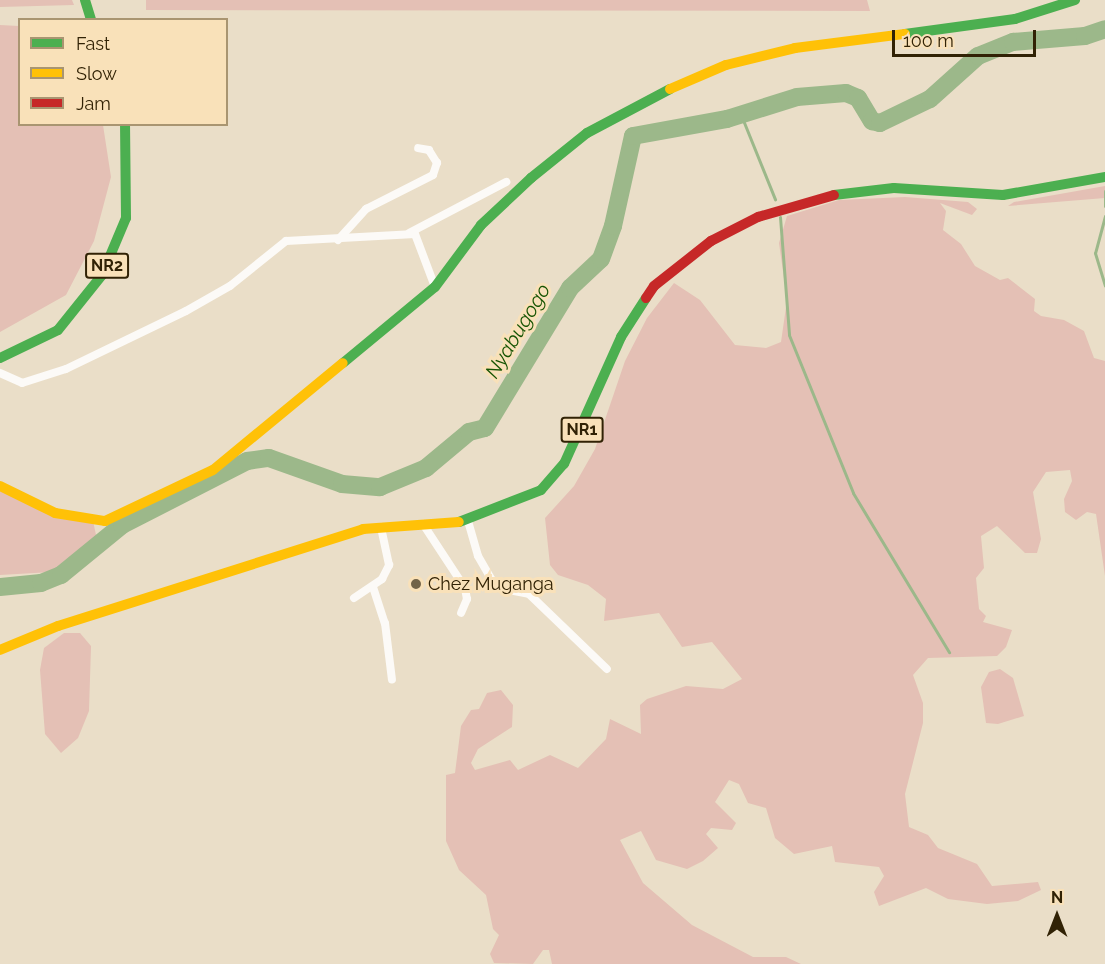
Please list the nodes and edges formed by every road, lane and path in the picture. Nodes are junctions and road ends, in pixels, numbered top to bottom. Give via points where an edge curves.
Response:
1 (85, 0) edge
2 (1075, 0) edge
3 (90, 18) edge
4 (125, 126) edge
5 (418, 148) dead end
6 (1105, 177) edge
7 (506, 182) dead end
8 (408, 234) junction
9 (338, 240) junction
10 (435, 287) junction
11 (0, 358) edge
12 (0, 373) edge
13 (0, 486) edge
14 (468, 521) junction
15 (422, 523) junction
16 (381, 527) junction
17 (373, 587) junction
18 (354, 598) dead end
19 (460, 613) dead end
20 (0, 650) edge
21 (607, 669) dead end
22 (392, 680) dead end

1 - 3 main road
2 - 10 main road via 1015,19 795,48 726,65 684,82 587,133 531,178 481,225
4 - 11 main road, NR2 / NR2 via 126,218 102,275 58,330
5 - 9 street via 429,150 437,163 433,175 366,209
6 - 14 main road, NR1 via 1003,195 894,188 849,190 777,209 738,226 681,262 654,286 621,337 578,438 552,480 527,499
7 - 8 street
8 - 9 street
8 - 10 street via 420,237
9 - 12 street via 279,244 230,286 51,375 22,383
10 - 13 main road via 213,470 129,512 105,521 70,516 26,501
14 - 15 main road, NR1
14 - 21 street via 492,580 502,589 529,594
15 - 16 main road, NR1
15 - 19 street via 465,588 467,599
16 - 17 street via 389,565
16 - 20 main road, NR1 via 58,626
17 - 18 street
17 - 22 street via 385,623

